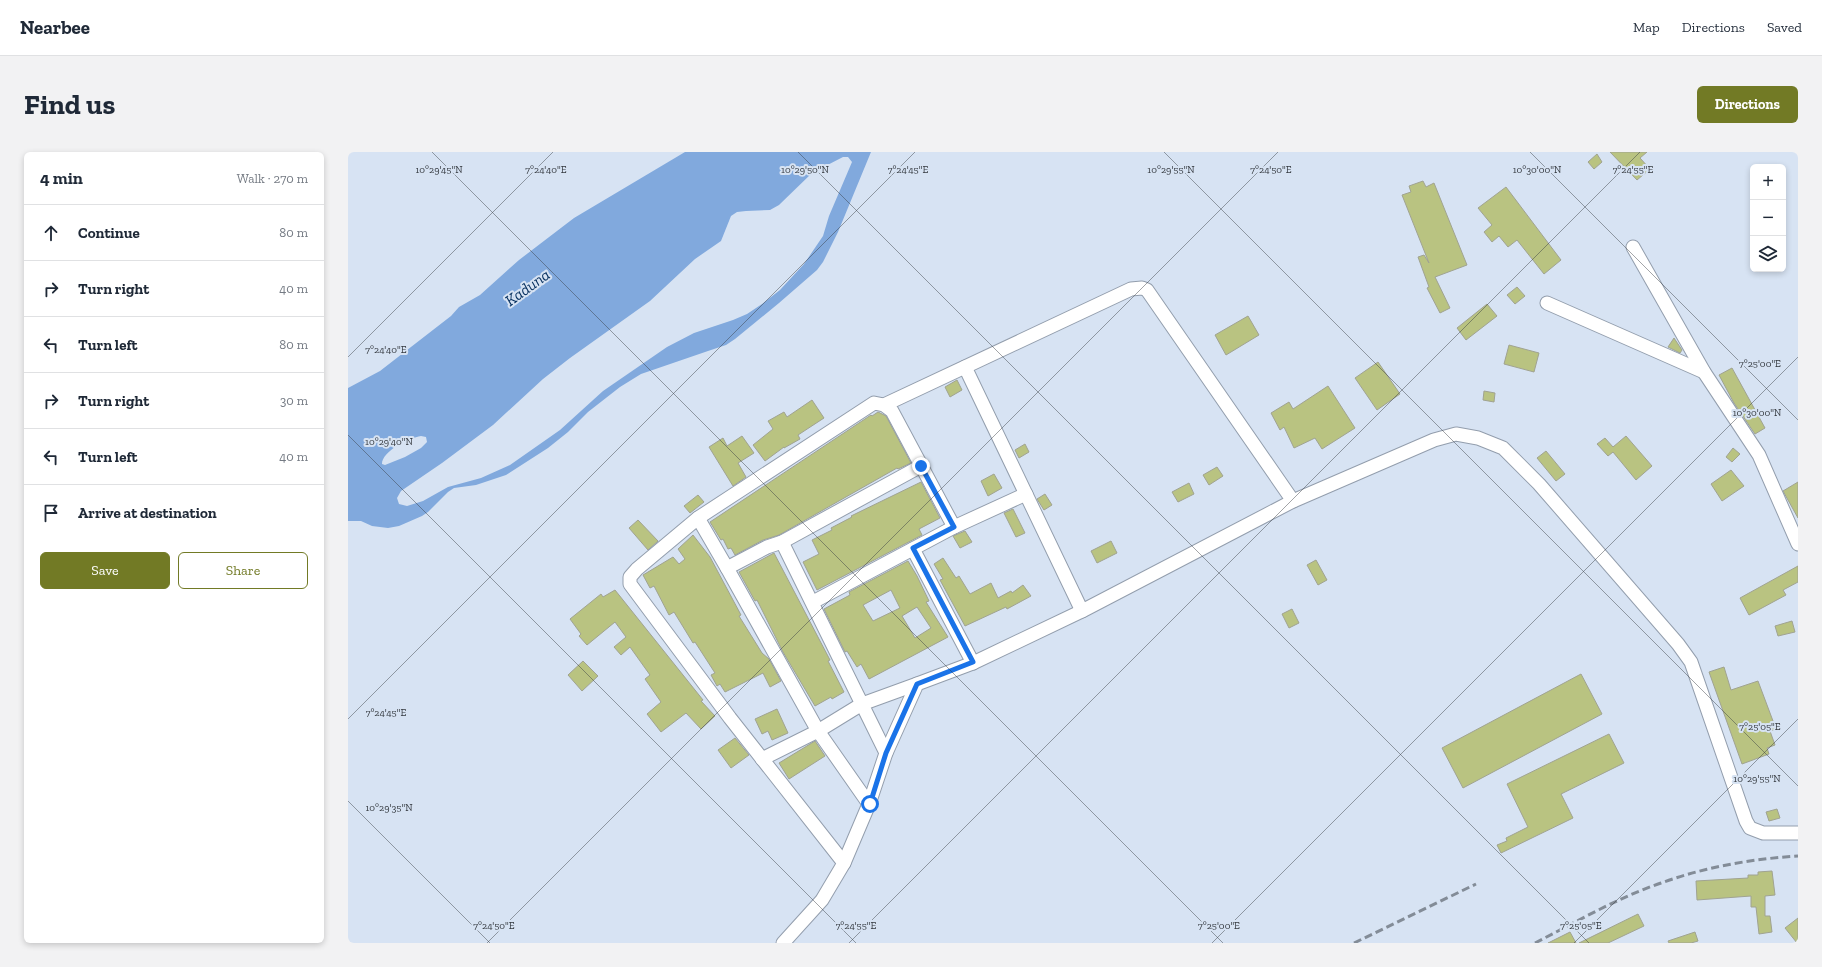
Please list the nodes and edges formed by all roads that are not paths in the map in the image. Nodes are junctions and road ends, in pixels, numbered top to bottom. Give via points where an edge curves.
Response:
1 (1633, 247) dead end
2 (1547, 303) dead end
3 (965, 367) junction
4 (1704, 372) junction
5 (884, 405) junction
6 (921, 466) junction
7 (1026, 494) junction
8 (1293, 501) junction
9 (698, 518) junction
10 (954, 527) junction
11 (782, 542) junction
12 (1798, 544) edge
13 (913, 548) junction
14 (728, 568) junction
15 (813, 602) junction
16 (1082, 611) junction
17 (973, 662) junction
18 (917, 684) junction
19 (862, 704) junction
20 (818, 731) junction
21 (886, 753) junction
22 (762, 759) junction
23 (870, 804) junction
24 (1798, 834) edge
25 (844, 863) junction
26 (783, 943) edge

1 - 4 street
2 - 4 street
3 - 5 street
3 - 7 street
3 - 8 street via 1131,289 1147,290
4 - 12 street via 1759,456
5 - 6 street via 892,411
5 - 9 street via 874,403
6 - 10 street
6 - 11 street
7 - 10 street
7 - 16 street
8 - 16 street
8 - 24 street via 1434,440 1456,434 1478,438 1503,448 1539,484 1691,662 1750,828 1762,833
9 - 14 street
9 - 22 street via 637,569 630,577 630,584
10 - 13 street
11 - 14 street via 767,547
11 - 15 street
13 - 15 street
13 - 17 street
14 - 20 street
15 - 19 street
16 - 17 street
17 - 18 street
18 - 19 street
18 - 21 street
19 - 20 street
19 - 21 street
20 - 22 street
20 - 23 street
21 - 23 street
22 - 25 street
23 - 25 street
25 - 26 street via 822,900

